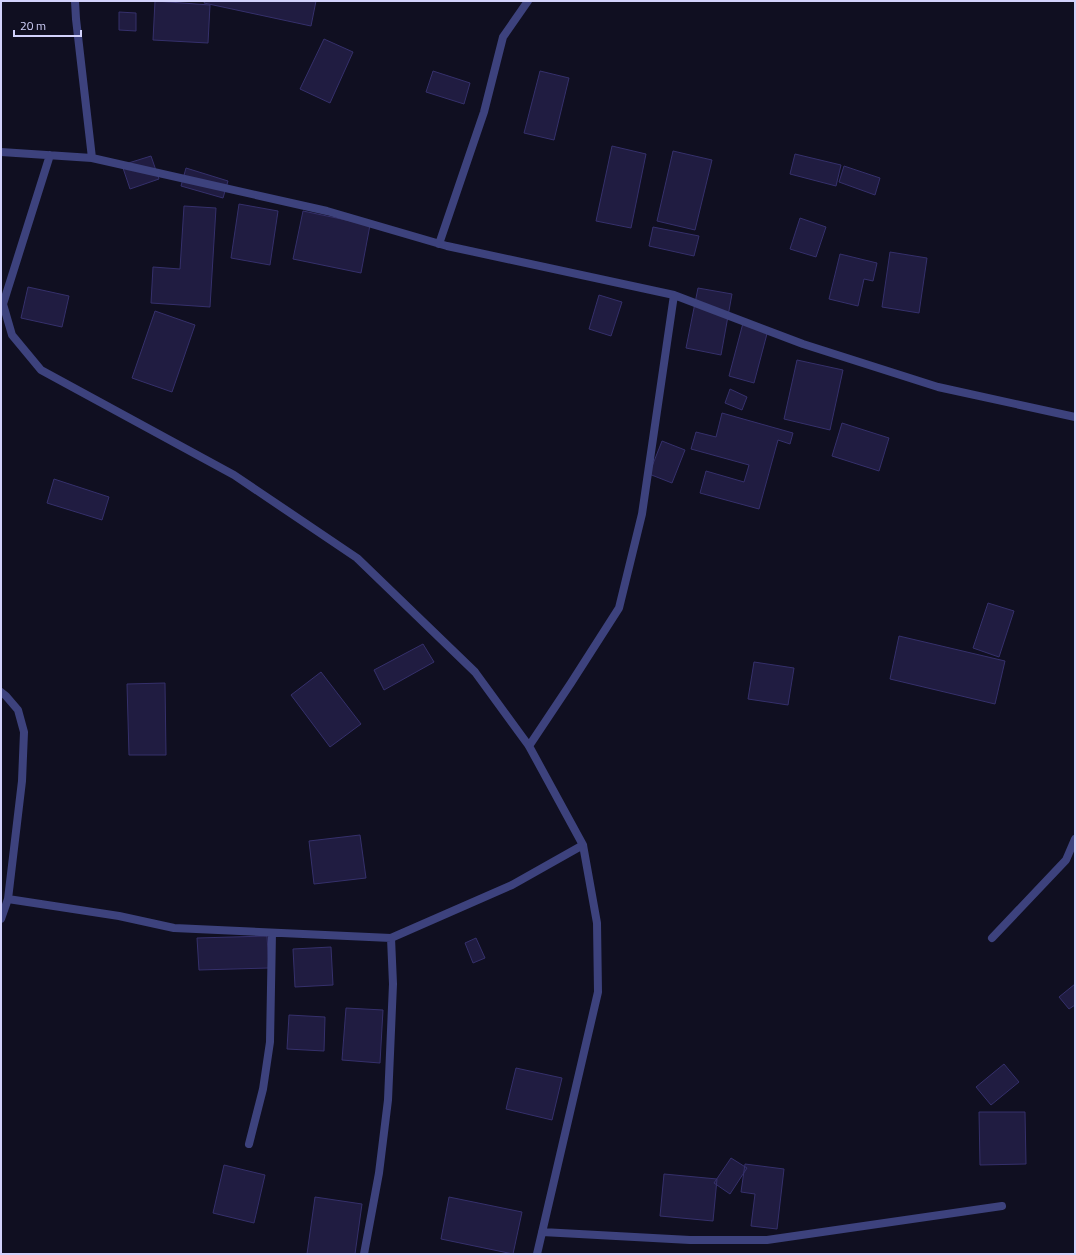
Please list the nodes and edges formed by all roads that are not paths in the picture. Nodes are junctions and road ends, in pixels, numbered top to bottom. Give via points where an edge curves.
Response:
1 (75, 1) edge
2 (528, 1) edge
3 (1, 152) edge
4 (50, 155) junction
5 (92, 158) junction
6 (439, 244) junction
7 (674, 295) junction
8 (1075, 417) edge
9 (1, 692) edge
10 (529, 746) junction
11 (1075, 839) edge
12 (583, 845) junction
13 (8, 899) junction
14 (1, 919) edge
15 (272, 933) junction
16 (391, 938) junction
17 (992, 938) dead end
18 (249, 1144) dead end
19 (1002, 1206) dead end
20 (542, 1232) junction
21 (364, 1254) edge
22 (537, 1254) edge

1 - 5 street
2 - 6 street via 504,37 484,112
3 - 4 street
4 - 5 street
4 - 10 street via 3,304 12,335 41,370 234,475 357,558 475,672
5 - 6 street via 327,211
6 - 7 street
7 - 8 street via 803,344 938,387
7 - 10 street via 642,514 619,608
9 - 13 street via 18,710 24,732 22,781
10 - 12 street
11 - 17 street via 1066,860
12 - 16 street via 512,885
12 - 20 street via 596,923 598,992
13 - 14 street
13 - 15 street via 119,916 174,928
15 - 16 street
15 - 18 street via 270,1042 263,1089
16 - 21 street via 393,984 388,1100 379,1173
19 - 20 street via 767,1240 690,1240
20 - 22 street

